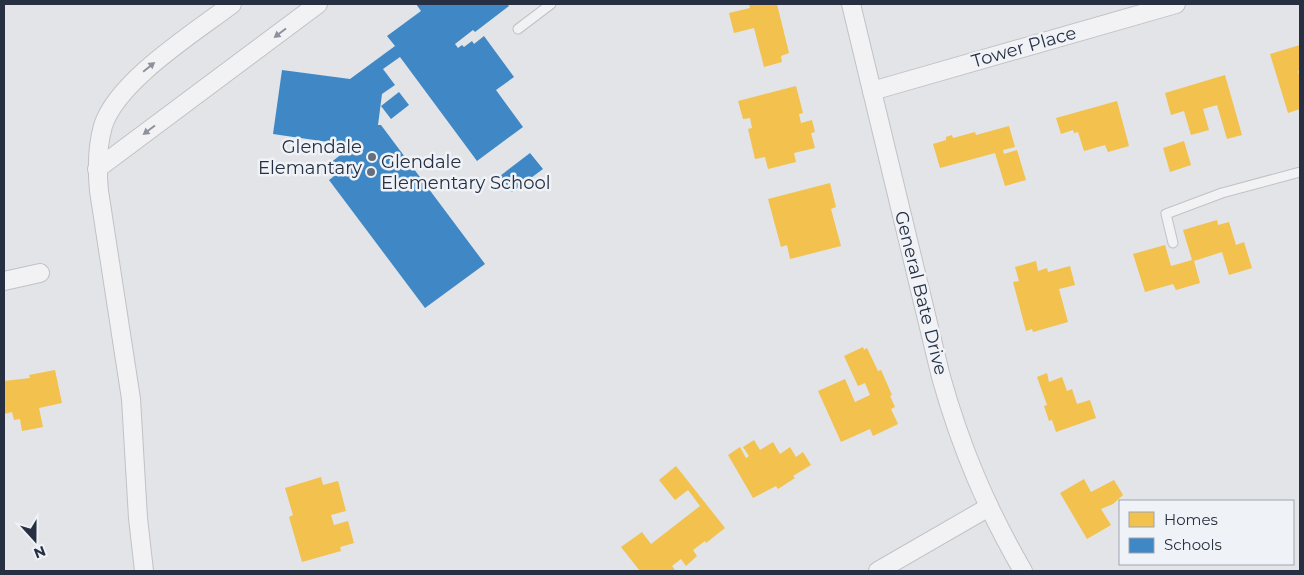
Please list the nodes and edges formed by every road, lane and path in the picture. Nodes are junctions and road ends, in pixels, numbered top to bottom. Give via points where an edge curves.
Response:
1 (232, 4) edge
2 (318, 4) edge
3 (551, 4) edge
4 (851, 4) edge
5 (1176, 4) edge
6 (518, 29) dead end
7 (872, 91) junction
8 (97, 169) junction
9 (1300, 172) edge
10 (1173, 243) dead end
11 (40, 273) dead end
12 (4, 281) edge
13 (989, 507) junction
14 (144, 571) edge
15 (878, 571) edge
16 (1023, 571) edge

8 -> 1 street via 103,126 119,98 143,72
2 -> 8 street
3 - 6 lane
4 - 7 street, General Bate Drive
5 - 7 street, Tower Place
7 - 13 street, General Bate Drive via 946,394 970,467
8 - 14 street via 131,399
9 - 10 lane via 1222,193 1166,214
11 - 12 street
13 - 15 street
13 - 16 street, General Bate Drive

